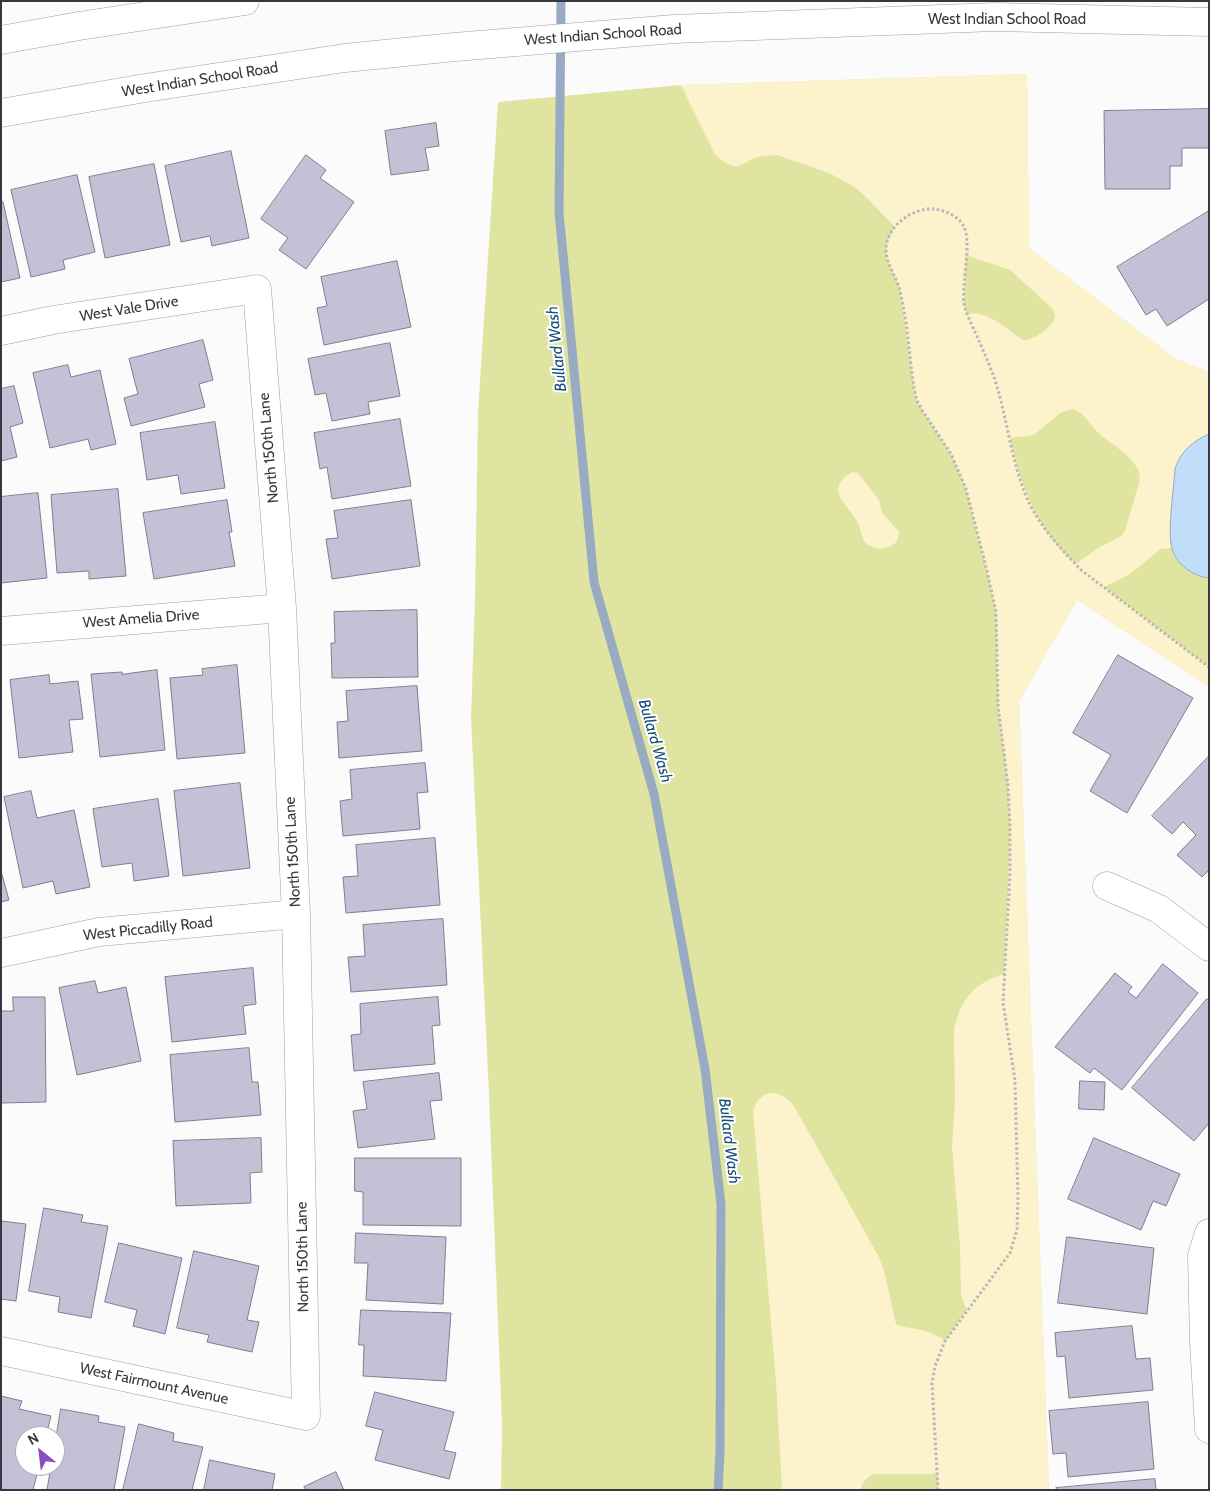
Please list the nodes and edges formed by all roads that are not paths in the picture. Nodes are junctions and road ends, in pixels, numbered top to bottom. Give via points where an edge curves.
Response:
1 (244, 1) edge
2 (1209, 22) edge
3 (1, 40) edge
4 (1, 113) edge
5 (256, 290) joint
6 (1, 331) edge
7 (282, 608) junction
8 (1, 631) edge
9 (1107, 886) dead end
10 (296, 914) junction
11 (1209, 947) edge
12 (1, 953) edge
13 (1209, 1233) edge
14 (1, 1351) edge
15 (306, 1416) joint
16 (1209, 1429) edge

1 - 3 street
2 - 4 street, West Indian School Road via 994,17 674,29 345,58
5 - 6 street, West Vale Drive via 53,320
5 - 7 street, North 150th Lane
7 - 8 street, West Amelia Drive
7 - 10 street, North 150th Lane
9 - 11 street via 1158,909
10 - 12 street, West Piccadilly Road via 99,932
10 - 15 street, North 150th Lane
13 - 16 street via 1202,1256
14 - 15 street, West Fairmount Avenue

